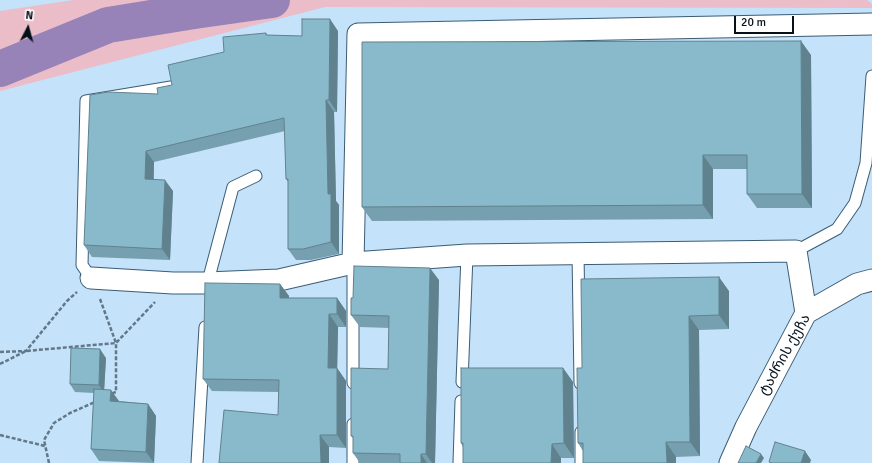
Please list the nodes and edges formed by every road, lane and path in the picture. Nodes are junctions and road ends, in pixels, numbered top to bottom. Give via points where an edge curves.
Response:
1 (872, 24) edge
2 (872, 76) edge
3 (171, 86) edge
4 (256, 176) dead end
5 (796, 251) junction
6 (578, 253) junction
7 (468, 255) junction
8 (353, 263) junction
9 (91, 278) junction
10 (872, 280) edge
11 (174, 283) junction
12 (207, 291) junction
13 (806, 313) junction
14 (205, 315) edge
15 (116, 343) junction
16 (26, 351) junction
17 (0, 352) edge
18 (0, 364) edge
19 (580, 393) edge
20 (353, 394) edge
21 (109, 395) edge
22 (96, 401) edge
23 (353, 417) edge
24 (580, 424) edge
25 (0, 435) edge
26 (45, 446) junction
27 (49, 463) edge
28 (196, 463) edge
29 (354, 463) edge
30 (459, 463) edge
31 (581, 463) edge
32 (730, 463) edge

1 - 8 street via 358,34
2 - 5 lane via 866,163 855,203 837,229
3 - 9 lane via 86,101 82,265
4 - 12 lane via 233,186
5 - 6 street
5 - 13 street
6 - 7 street
6 - 19 lane
7 - 8 street
7 - 30 lane
8 - 12 street via 279,280
8 - 20 lane
9 - 11 street
9 - 15 path
9 - 16 path via 67,301
10 - 13 street, ტაძრის ქუჩა via 857,284
11 - 12 street
11 - 15 path
13 - 32 street, ტაძრის ქუჩა
14 - 28 lane
15 - 16 path
15 - 21 path via 116,392
16 - 17 path
16 - 18 path
22 - 26 path via 54,423 44,440
23 - 29 lane
24 - 31 lane
25 - 26 path
26 - 27 path

